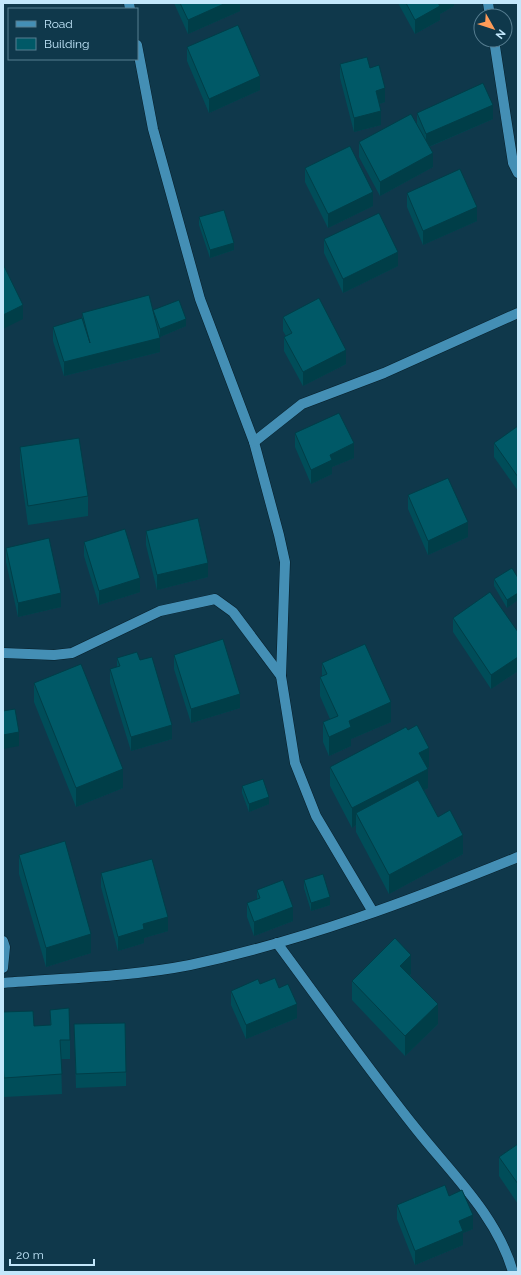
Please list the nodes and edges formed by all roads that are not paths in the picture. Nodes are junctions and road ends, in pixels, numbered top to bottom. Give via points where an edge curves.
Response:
1 (495, 48) edge
2 (138, 50) edge
3 (518, 173) edge
4 (518, 313) edge
5 (254, 442) junction
6 (3, 653) edge
7 (282, 676) junction
8 (518, 857) edge
9 (373, 912) junction
10 (3, 941) edge
11 (277, 943) junction
12 (3, 968) edge
13 (3, 983) edge
14 (513, 1272) edge

1 - 3 street via 513,163
2 - 5 street via 153,129 200,299
4 - 5 street via 384,373 302,404
5 - 7 street via 285,562
6 - 7 street via 54,656 72,653 160,611 215,599 233,612
7 - 9 street via 295,763 316,816
8 - 9 street via 424,895
9 - 11 street
10 - 12 street via 6,947
11 - 13 street via 190,965 139,973
11 - 14 street via 416,1130 484,1210

